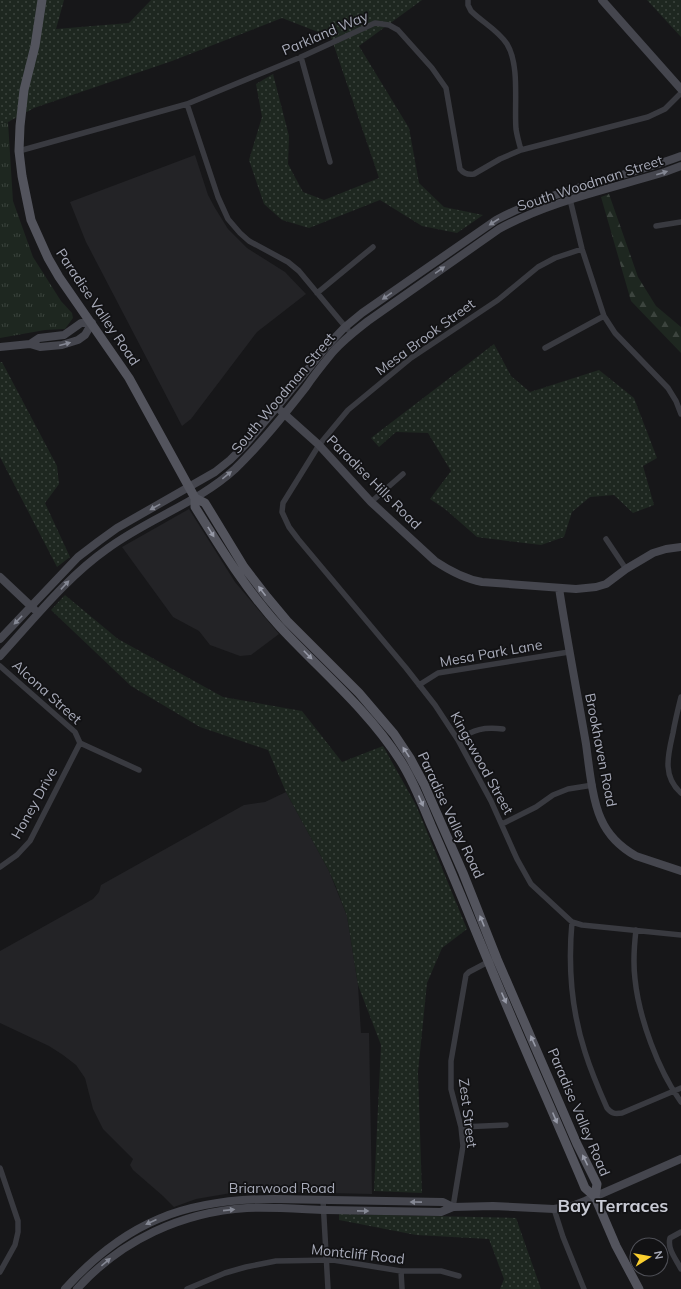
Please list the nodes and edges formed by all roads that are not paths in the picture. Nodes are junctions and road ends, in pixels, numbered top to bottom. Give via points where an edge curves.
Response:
1 (42, 0) edge
2 (468, 0) edge
3 (602, 0) edge
4 (301, 57) junction
5 (681, 91) edge
6 (187, 104) junction
7 (521, 150) junction
8 (19, 151) junction
9 (681, 156) edge
10 (330, 162) dead end
11 (681, 166) edge
12 (568, 191) junction
13 (570, 200) junction
14 (681, 222) edge
15 (656, 226) dead end
16 (373, 247) dead end
17 (582, 249) junction
18 (317, 293) junction
19 (604, 316) junction
20 (92, 323) junction
21 (345, 327) junction
22 (351, 334) junction
23 (0, 347) edge
24 (545, 348) dead end
25 (277, 407) junction
26 (285, 414) junction
27 (681, 414) edge
28 (319, 445) junction
29 (402, 474) dead end
30 (189, 488) junction
31 (195, 498) junction
32 (371, 502) junction
33 (282, 512) joint
34 (606, 539) dead end
35 (681, 547) edge
36 (626, 569) junction
37 (0, 577) edge
38 (559, 588) junction
39 (31, 607) junction
40 (39, 614) junction
41 (0, 639) edge
42 (569, 652) junction
43 (0, 656) edge
44 (0, 666) edge
45 (420, 685) junction
46 (681, 697) edge
47 (503, 729) dead end
48 (458, 740) junction
49 (80, 743) junction
50 (139, 770) dead end
51 (593, 785) junction
52 (681, 793) edge
53 (502, 824) junction
54 (0, 867) edge
55 (681, 871) edge
56 (572, 922) junction
57 (636, 930) junction
58 (681, 936) edge
59 (488, 962) junction
60 (681, 1088) edge
61 (673, 1091) junction
62 (681, 1102) edge
63 (506, 1125) dead end
64 (460, 1127) junction
65 (681, 1159) edge
66 (0, 1171) edge
67 (595, 1196) junction
68 (323, 1200) junction
69 (453, 1207) junction
70 (188, 1208) junction
71 (554, 1209) junction
72 (324, 1210) junction
73 (167, 1226) junction
74 (681, 1232) edge
75 (326, 1260) junction
76 (681, 1269) edge
77 (401, 1271) junction
78 (0, 1272) edge
79 (459, 1276) dead end
80 (64, 1289) edge
81 (77, 1289) edge
82 (187, 1289) edge
83 (328, 1289) edge
84 (402, 1289) edge
85 (584, 1289) edge
86 (639, 1289) edge

1 - 8 main road, Paradise Valley Road via 35,46 23,96
2 - 7 street via 471,11 501,36 511,53 514,68 516,131
3 - 5 main road
4 - 6 street, Parkland Way
4 - 7 street, Parkland Way via 375,24 388,25 398,30 446,88 460,169 464,173 474,174
4 - 10 street
5 - 7 street, Parkland Way via 665,110 648,117
6 - 8 street, Parkland Way
6 - 18 street via 218,197 228,219 249,241 288,262 299,271
8 - 20 main road, Paradise Valley Road via 26,199 40,241 59,277
9 - 12 main road, South Woodman Street
13 -> 11 main road, South Woodman Street
12 - 13 street
12 -> 21 main road, South Woodman Street via 538,200 496,220
13 - 17 street
22 -> 13 main road, South Woodman Street via 499,229 535,212
14 - 15 street
16 - 18 street
17 - 19 street
17 - 28 street, Mesa Brook Street via 538,267 498,300 411,358 348,410
18 - 21 street
19 - 24 street
19 - 27 street via 615,333 668,388
20 - 23 main road via 82,323 64,335 39,338 30,344
20 - 30 main road, Paradise Valley Road via 129,378
21 - 22 street
21 - 25 main road, South Woodman Street
22 - 26 main road, South Woodman Street via 332,353
25 - 26 main road, Paradise Hills Road
25 - 30 main road, South Woodman Street via 230,460
26 - 28 main road, Paradise Hills Road
31 -> 26 main road, South Woodman Street via 234,470
28 - 32 main road, Paradise Hills Road
28 - 33 street, Mesa Brook Street via 285,499
29 - 32 street
30 - 31 main road, Paradise Valley Road
30 -> 39 main road, South Woodman Street via 117,528 99,541 78,557
40 -> 31 main road, South Woodman Street via 77,574 107,548
31 -> 59 main road, Paradise Valley Road via 195,507 236,573 259,603 366,714 402,763 454,877
67 -> 31 main road, Paradise Valley Road via 597,1184 577,1144 500,966 424,784 410,758 394,734 359,692 287,621 267,597 244,567 205,503
32 - 38 main road, Paradise Hills Road via 435,561 468,580
33 - 45 street, Kingswood Street via 298,539
34 - 36 street
35 - 36 main road, Paradise Hills Road via 653,553
36 - 38 main road, Paradise Hills Road via 606,584 596,587
37 - 39 main road
38 - 42 main road, Brookhaven Road
39 - 40 main road
39 -> 41 main road, South Woodman Street
40 - 43 main road, South Woodman Street
42 - 45 street, Mesa Park Lane via 438,673
42 - 51 main road, Brookhaven Road
44 - 49 street, Alcona Street via 75,732
45 - 48 street, Kingswood Street
46 - 52 street via 667,762 670,778
47 - 48 street via 478,729
48 - 53 street, Kingswood Street
49 - 50 street, Alcona Street
49 - 54 street, Honey Drive via 30,841 17,855
51 - 53 street via 568,789 553,795 536,807
51 - 55 main road, Brookhaven Road via 600,818 616,841 636,856
53 - 56 street, Kingswood Street via 530,884
56 - 57 street
56 - 61 street via 570,970 577,1026 604,1101 611,1112 622,1113
57 - 58 street
57 - 61 street via 635,980 642,1014
59 - 64 street, Zest Street via 466,975 453,1054 451,1089
59 -> 67 main road, Paradise Valley Road via 585,1188
60 - 61 street
61 - 62 street
63 - 64 street
64 - 69 street, Zest Street via 463,1146
65 - 67 main road, Briarwood Road
66 - 78 street via 18,1221 18,1232
67 - 71 main road, Briarwood Road via 572,1206
67 - 86 main road, Paradise Valley Road via 616,1246
69 -> 68 main road, Briarwood Road via 443,1202
68 - 70 main road, Briarwood Road via 247,1199
68 - 72 street
69 - 71 main road, Briarwood Road
72 -> 69 main road, Briarwood Road via 441,1212
70 - 73 main road via 187,1212 171,1218
70 -> 80 main road, Briarwood Road via 146,1224 109,1247 82,1269
71 - 85 street
73 -> 72 main road, Briarwood Road via 190,1217 247,1208
72 - 75 street
81 -> 73 main road, Briarwood Road via 114,1255 150,1233
74 - 76 street via 670,1238 669,1242 669,1247
75 - 77 street, Montcliff Road
75 - 82 street, Montcliff Road via 256,1264 220,1274
75 - 83 street
77 - 79 street, Montcliff Road via 441,1271
77 - 84 street

